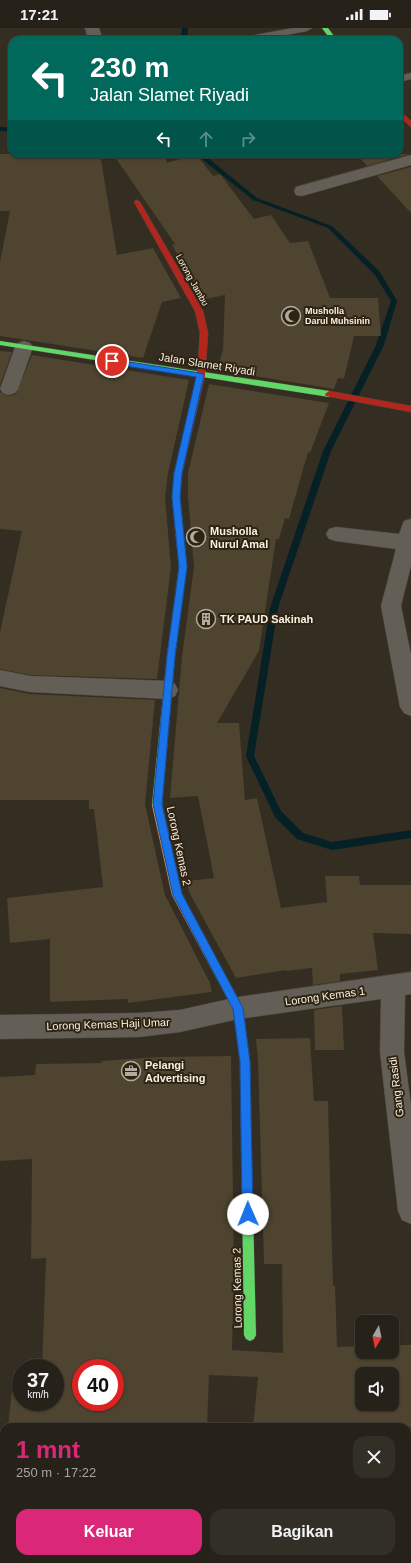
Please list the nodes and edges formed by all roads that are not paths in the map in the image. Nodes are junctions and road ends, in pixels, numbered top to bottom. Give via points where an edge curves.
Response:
1 (307, 28) edge
2 (324, 28) edge
3 (266, 36) edge
4 (331, 36) edge
5 (403, 116) edge
6 (411, 125) edge
7 (411, 160) edge
8 (302, 191) dead end
9 (137, 202) dead end
10 (0, 343) edge
11 (24, 347) junction
12 (200, 375) junction
13 (9, 389) dead end
14 (411, 409) edge
15 (336, 534) dead end
16 (410, 537) edge
17 (0, 678) edge
18 (168, 690) junction
19 (411, 707) edge
20 (402, 985) edge
21 (238, 1008) junction
22 (0, 1027) edge
23 (411, 1211) edge
24 (250, 1335) dead end

1 - 3 lane
2 - 4 street
5 - 6 street
7 - 8 street
9 - 12 street, Lorong Jambu via 199,311 204,333
10 - 11 street, Jalan Slamet Riyadi
11 - 12 street, Jalan Slamet Riyadi
11 - 13 street
12 - 14 street, Jalan Slamet Riyadi
12 - 18 street, Lorong Kemas 2 via 178,473 176,497 183,567
15 - 16 street
16 - 19 street via 391,606
17 - 18 street via 30,684
18 - 21 street, Lorong Kemas 2 via 157,804 177,895
20 - 21 street, Lorong Kemas 1
20 - 23 street, Gang Rasidi via 392,1052
21 - 22 street, Lorong Kemas Haji Umar via 180,1021 146,1024
21 - 24 street, Lorong Kemas 2 via 245,1062

